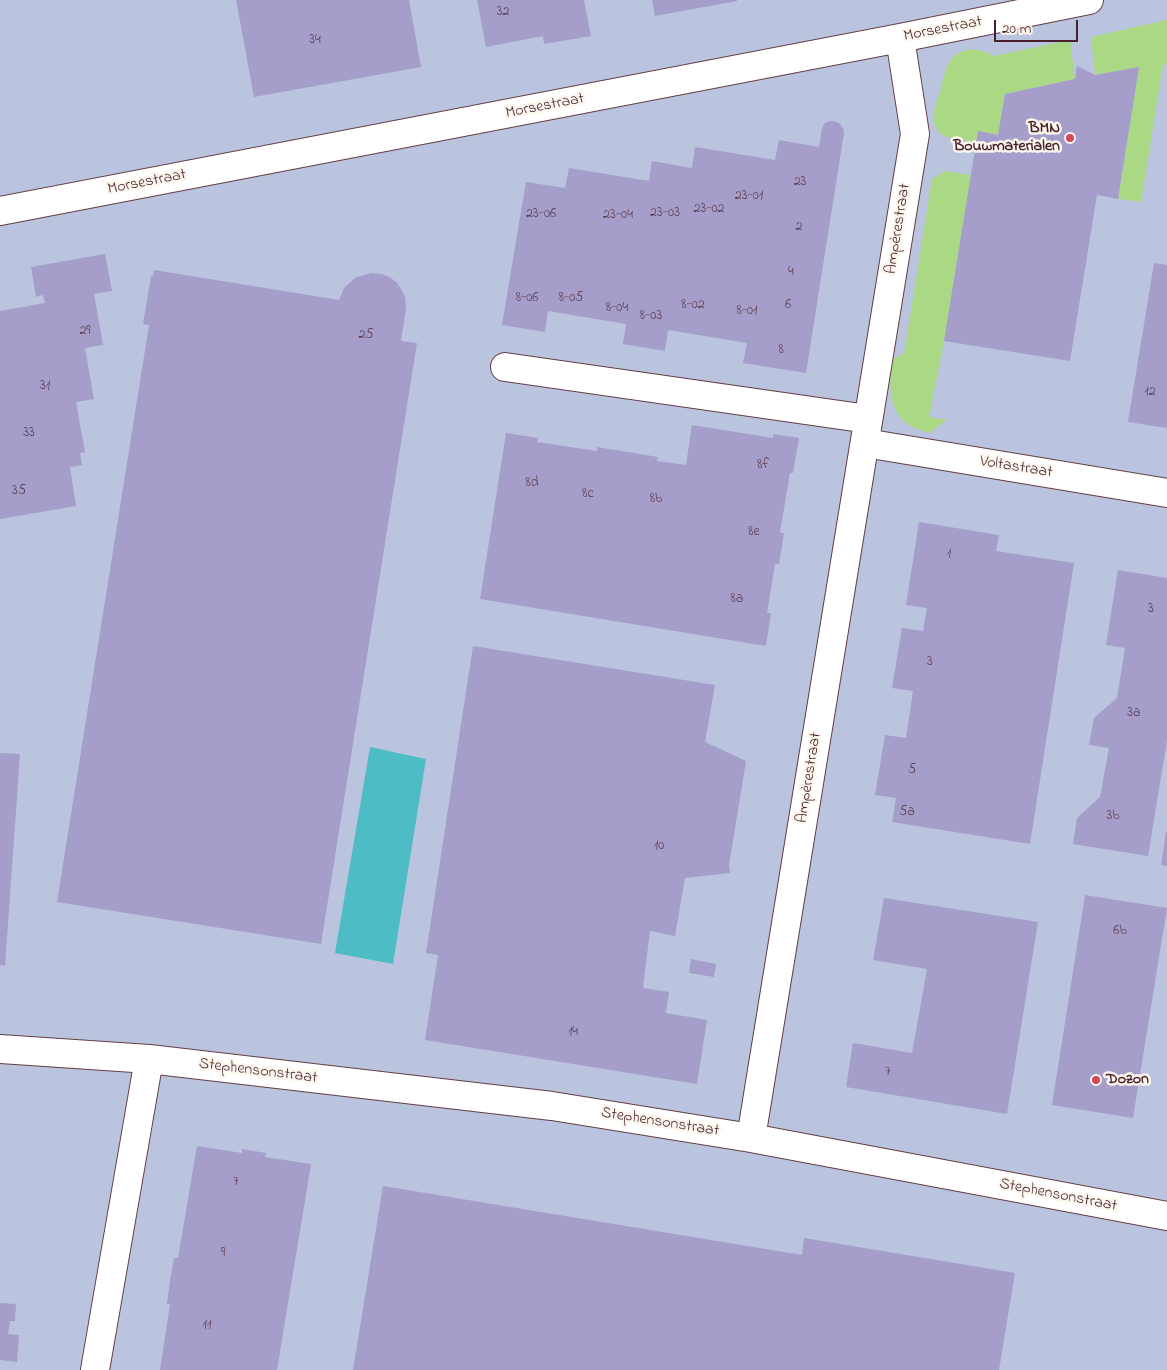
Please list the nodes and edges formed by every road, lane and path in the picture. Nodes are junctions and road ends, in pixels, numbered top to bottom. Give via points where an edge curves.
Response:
1 (1089, 0) edge
2 (900, 38) junction
3 (0, 211) edge
4 (505, 368) dead end
5 (866, 431) junction
6 (1167, 493) edge
7 (0, 1049) edge
8 (149, 1059) junction
9 (751, 1138) junction
10 (1167, 1216) edge
11 (96, 1370) edge

1 - 2 street, Morsestraat
2 - 3 street, Morsestraat
2 - 5 street, Ampèrestraat via 915,134
4 - 5 street
5 - 6 street, Voltastraat
5 - 9 street, Ampèrestraat
7 - 8 street, Stephensonstraat
8 - 9 street, Stephensonstraat via 552,1106
8 - 11 street
9 - 10 street, Stephensonstraat

